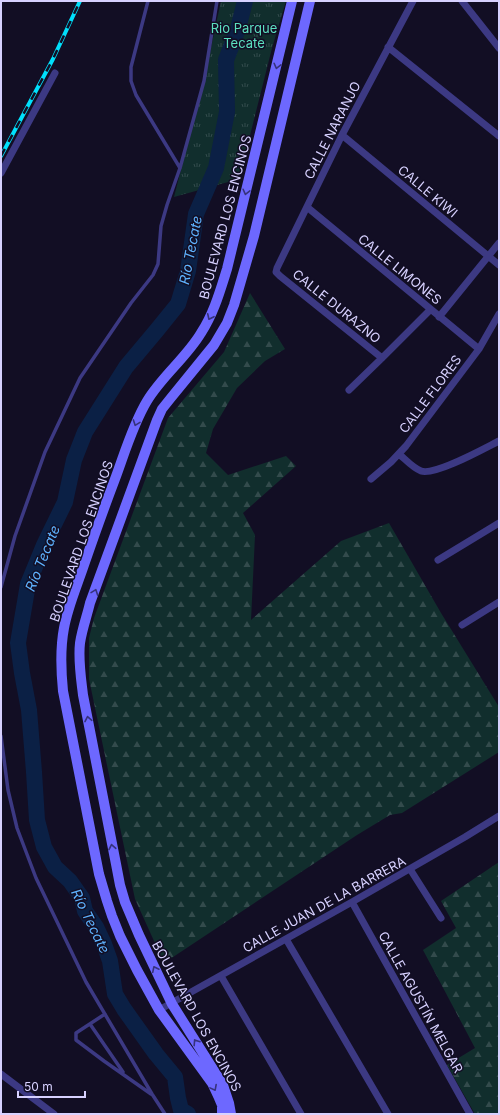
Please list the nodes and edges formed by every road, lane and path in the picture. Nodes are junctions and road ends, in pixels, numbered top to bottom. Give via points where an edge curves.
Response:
1 (148, 1) edge
2 (217, 1) edge
3 (292, 1) edge
4 (310, 1) edge
5 (413, 1) edge
6 (462, 1) edge
7 (388, 47) junction
8 (499, 48) edge
9 (55, 73) dead end
10 (342, 135) junction
11 (499, 136) edge
12 (180, 168) junction
13 (1, 173) edge
14 (307, 207) junction
15 (236, 233) junction
16 (254, 236) junction
17 (499, 243) edge
18 (488, 257) junction
19 (499, 265) edge
20 (276, 272) joint
21 (430, 310) junction
22 (499, 314) edge
23 (439, 317) junction
24 (479, 349) junction
25 (382, 358) junction
26 (349, 390) dead end
27 (499, 441) edge
28 (399, 454) junction
29 (371, 479) dead end
30 (499, 523) edge
31 (438, 560) dead end
32 (1, 587) edge
33 (499, 602) edge
34 (462, 625) dead end
35 (1, 736) edge
36 (499, 816) edge
37 (410, 869) junction
38 (352, 902) junction
39 (441, 918) dead end
40 (286, 939) junction
41 (221, 976) junction
42 (172, 1004) junction
43 (159, 1010) junction
44 (105, 1014) junction
45 (90, 1024) junction
46 (1, 1074) edge
47 (125, 1075) junction
48 (152, 1094) junction
49 (54, 1114) edge
50 (165, 1114) edge
51 (222, 1114) edge
52 (230, 1114) edge
53 (301, 1114) edge
54 (388, 1114) edge
55 (470, 1114) edge

1 - 12 lane via 131,67 131,81 136,95
2 - 12 lane via 204,81
3 -> 15 main road, BOULEVARD LOS ENCINOS
4 - 16 main road, BOULEVARD LOS ENCINOS
5 - 7 street, CALLE NARANJO
6 - 8 street
7 - 10 street, CALLE NARANJO
7 - 11 street
9 - 13 street
10 - 14 street, CALLE NARANJO
10 - 18 street, CALLE KIWI
12 - 32 lane via 161,226 158,264 153,275 80,378 45,452 15,536
14 - 20 street, CALLE NARANJO
14 - 21 street, CALLE LIMONES
15 - 16 main road
15 -> 43 main road, BOULEVARD LOS ENCINOS via 210,319 198,338 161,381 138,416 69,608 62,647 63,691 105,894 120,936
42 -> 16 main road, BOULEVARD LOS ENCINOS via 130,916 120,885 80,678 80,642 90,603 157,420 162,409 214,345 227,323
17 - 18 street
18 - 19 street, CALLE KIWI
18 - 23 street
20 - 25 street, CALLE DURAZNO
21 - 23 street, CALLE LIMONES
21 - 25 street
22 - 24 street, CALLE FLORES
23 - 24 street, CALLE LIMONES
24 - 28 street, CALLE FLORES
25 - 26 street
27 - 28 street via 443,468 426,472 415,468
28 - 29 street, CALLE FLORES
30 - 31 street
33 - 34 street
35 - 44 lane via 16,828 36,878 86,982
36 - 37 street, CALLE JUAN DE LA BARRERA
37 - 38 street, CALLE JUAN DE LA BARRERA
37 - 39 street
38 - 40 street, CALLE JUAN DE LA BARRERA
38 - 55 street, CALLE AGUSTÍN MELGAR
40 - 41 street, CALLE JUAN DE LA BARRERA
40 - 54 street
41 - 42 street, CALLE JUAN DE LA BARRERA
41 - 53 street
42 - 43 street, CALLE JUAN DE LA BARRERA
52 -> 42 main road, BOULEVARD LOS ENCINOS via 230,1103 223,1085
43 -> 51 main road, BOULEVARD LOS ENCINOS via 212,1083 222,1105
44 - 45 lane
44 - 48 lane
45 - 47 lane
45 - 47 lane via 76,1033 76,1040
46 - 49 street
47 - 48 lane
48 - 50 lane

